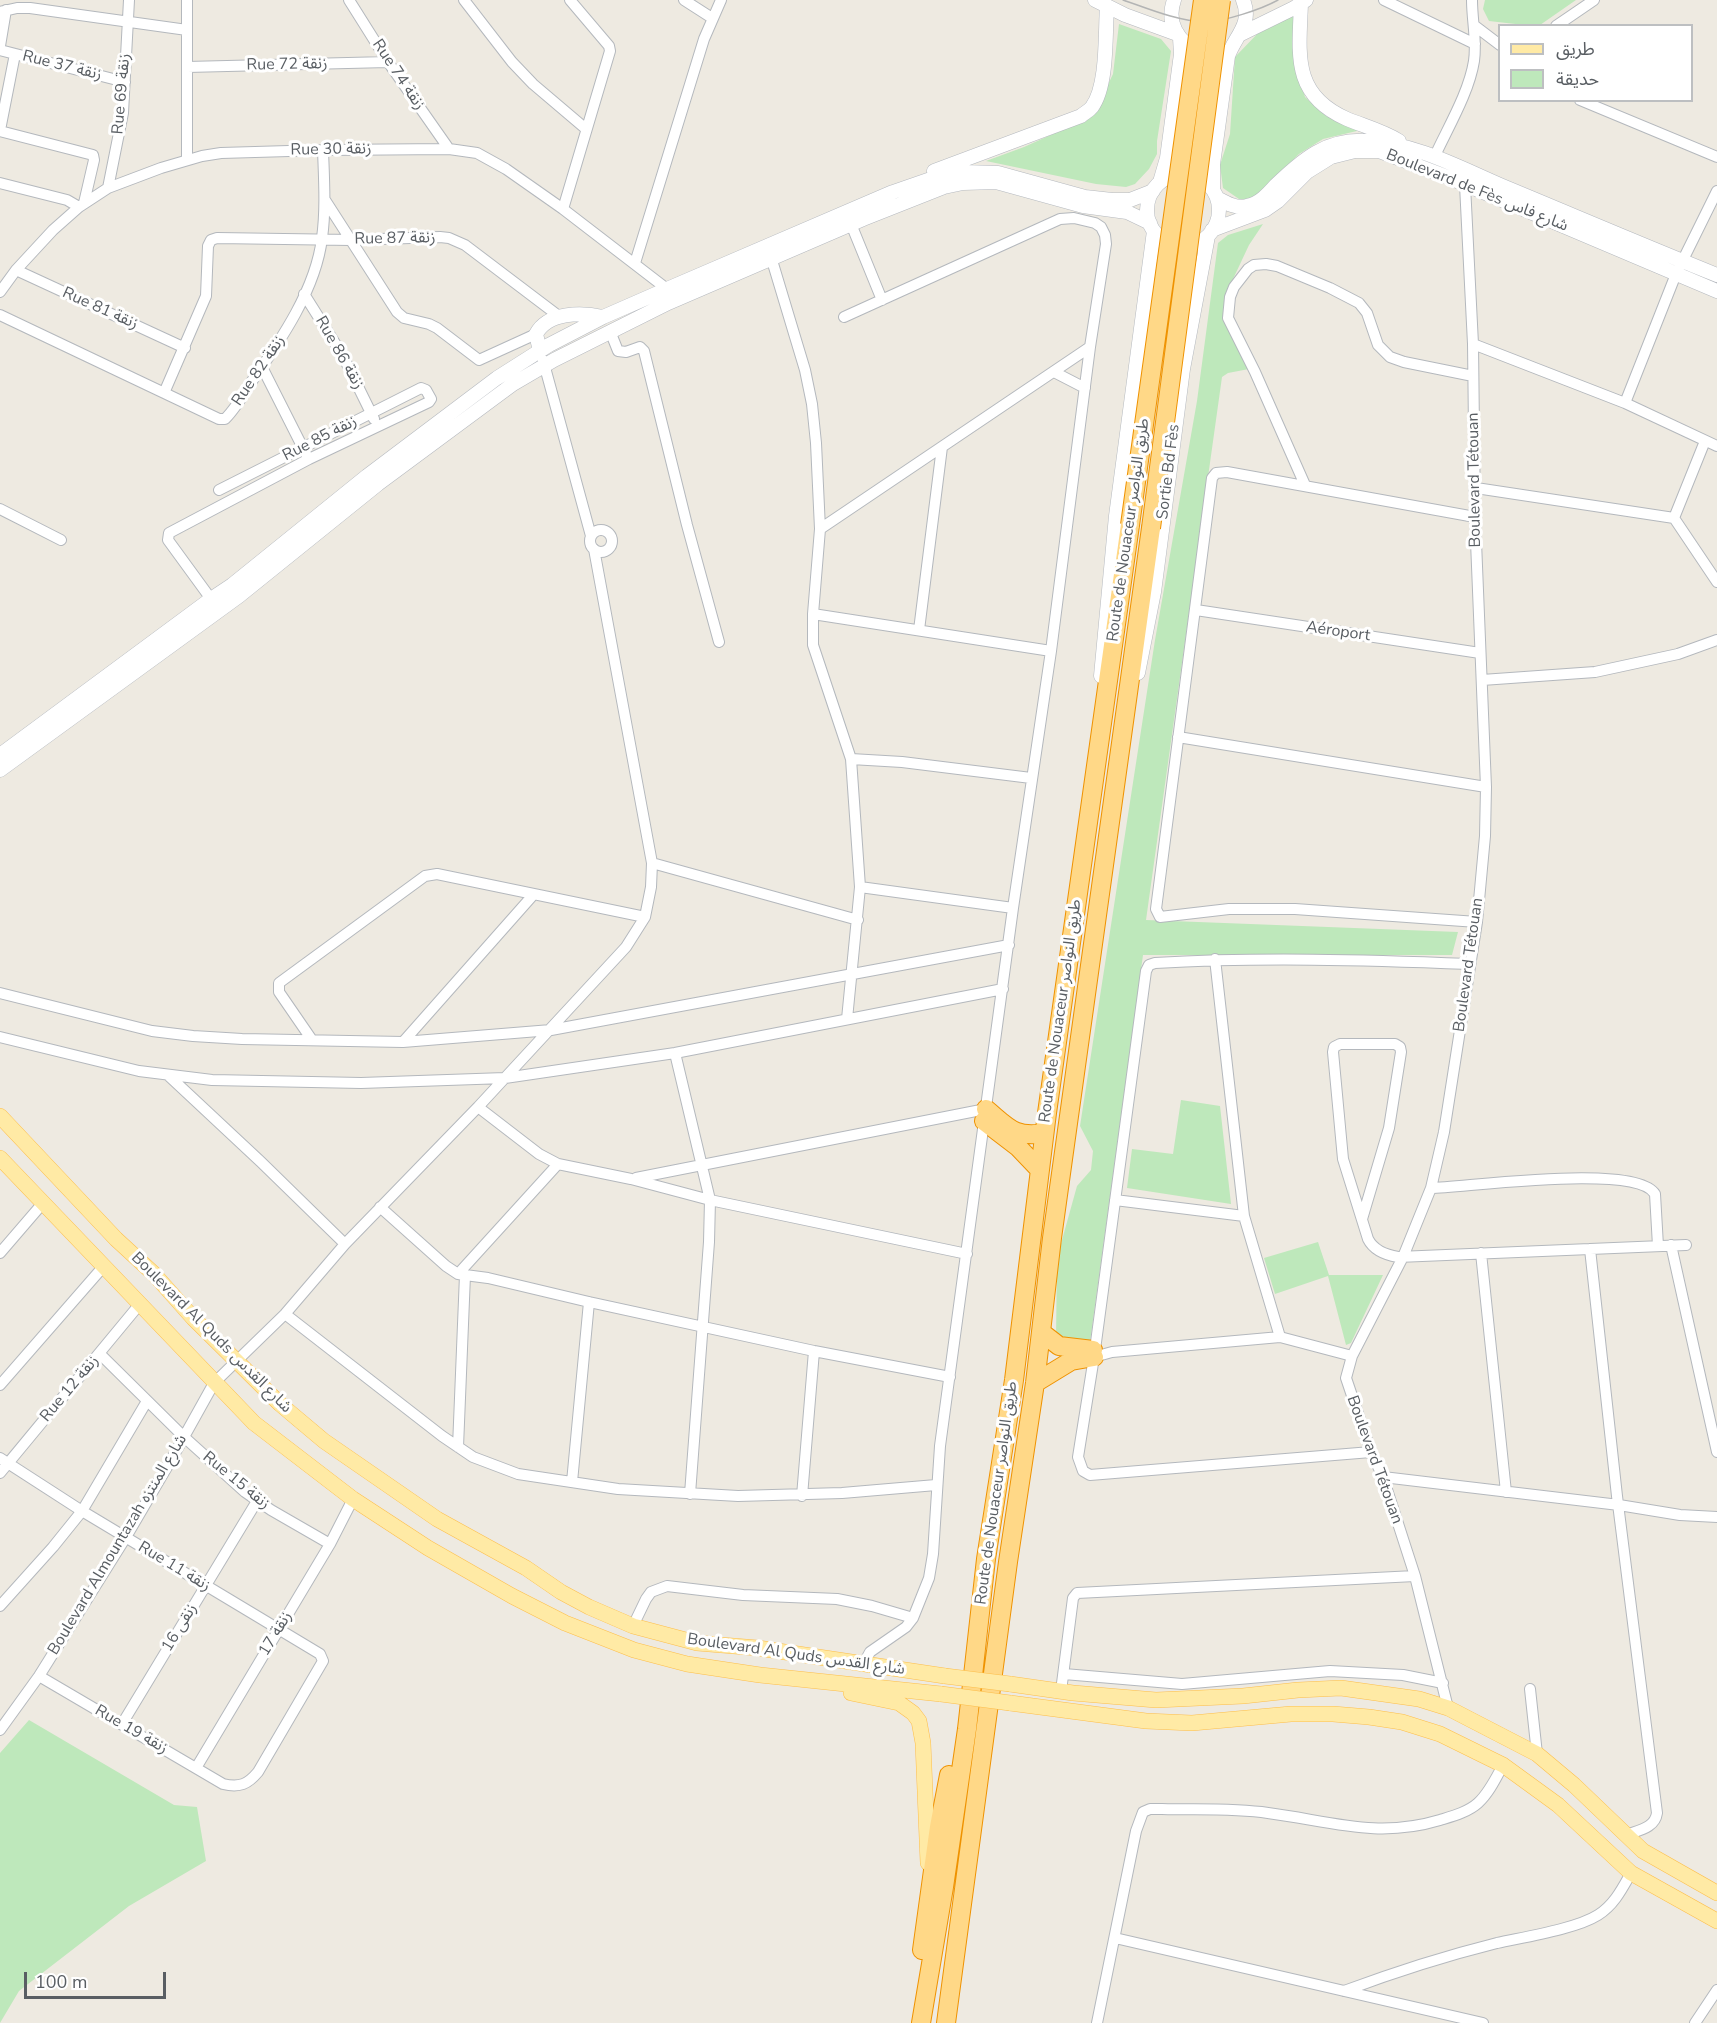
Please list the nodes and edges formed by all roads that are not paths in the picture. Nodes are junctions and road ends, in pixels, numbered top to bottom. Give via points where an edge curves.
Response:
1 (129, 0) edge
2 (187, 0) edge
3 (349, 0) edge
4 (464, 0) edge
5 (585, 0) edge
6 (684, 0) edge
7 (721, 0) edge
8 (1174, 0) edge
9 (1203, 0) edge
10 (1221, 0) edge
11 (1243, 0) edge
12 (1384, 0) edge
13 (1472, 0) edge
14 (1594, 0) edge
15 (1303, 2) edge
16 (1101, 3) edge
17 (573, 4) edge
18 (3, 11) edge
19 (712, 18) junction
20 (128, 22) junction
21 (1559, 24) edge
22 (1474, 26) junction
23 (187, 30) junction
24 (1178, 36) junction
25 (1237, 39) junction
26 (1475, 44) junction
27 (1498, 44) edge
28 (0, 48) edge
29 (15, 54) junction
30 (388, 62) junction
31 (187, 67) junction
32 (125, 82) junction
33 (4, 88) edge
34 (1585, 102) edge
35 (586, 129) junction
36 (0, 131) edge
37 (1411, 148) junction
38 (449, 149) junction
39 (322, 150) junction
40 (1717, 157) edge
41 (1434, 158) junction
42 (187, 160) junction
43 (0, 183) edge
44 (917, 183) junction
45 (1465, 185) junction
46 (1156, 187) junction
47 (108, 188) junction
48 (1717, 191) edge
49 (1215, 194) junction
50 (324, 199) junction
51 (82, 205) junction
52 (563, 208) junction
53 (851, 224) junction
54 (1152, 227) junction
55 (1210, 233) junction
56 (322, 238) junction
57 (351, 240) junction
58 (771, 257) junction
59 (1683, 261) junction
60 (635, 263) junction
61 (16, 270) junction
62 (1676, 274) junction
63 (1717, 275) edge
64 (667, 289) junction
65 (1717, 291) edge
66 (0, 292) edge
67 (304, 294) junction
68 (882, 300) junction
69 (0, 315) edge
70 (560, 317) junction
71 (603, 317) junction
72 (844, 317) dead end
73 (610, 331) junction
74 (536, 334) junction
75 (1473, 344) junction
76 (1090, 347) junction
77 (185, 348) junction
78 (540, 351) junction
79 (544, 366) junction
80 (262, 367) junction
81 (1054, 372) junction
82 (1473, 376) junction
83 (1084, 388) junction
84 (164, 393) junction
85 (1624, 403) junction
86 (372, 413) junction
87 (378, 427) junction
88 (1706, 441) junction
89 (1717, 446) edge
90 (942, 447) junction
91 (303, 448) junction
92 (309, 459) junction
93 (1305, 485) junction
94 (1476, 488) junction
95 (219, 490) dead end
96 (0, 509) edge
97 (1475, 517) junction
98 (1674, 518) junction
99 (820, 529) junction
100 (591, 536) junction
101 (61, 540) dead end
102 (594, 549) junction
103 (1717, 582) edge
104 (211, 599) junction
105 (1196, 610) junction
106 (813, 614) junction
107 (919, 630) junction
108 (1717, 640) edge
109 (719, 642) dead end
110 (1051, 651) junction
111 (1480, 653) junction
112 (1482, 680) junction
113 (1127, 706) junction
114 (1104, 708) junction
115 (1178, 737) junction
116 (0, 755) edge
117 (851, 759) junction
118 (0, 770) edge
119 (1031, 778) junction
120 (1486, 787) junction
121 (652, 863) junction
122 (860, 888) junction
123 (534, 894) junction
124 (1013, 908) junction
125 (645, 917) junction
126 (858, 920) junction
127 (1477, 922) junction
128 (1009, 945) junction
129 (1215, 959) junction
130 (1470, 964) junction
131 (852, 975) junction
132 (1003, 989) junction
133 (0, 993) edge
134 (846, 1019) junction
135 (551, 1030) junction
136 (0, 1037) edge
137 (312, 1040) junction
138 (403, 1042) junction
139 (675, 1053) junction
140 (169, 1076) junction
141 (505, 1078) junction
142 (478, 1107) junction
143 (981, 1113) junction
144 (0, 1116) edge
145 (1044, 1133) junction
146 (0, 1158) edge
147 (558, 1164) junction
148 (701, 1165) junction
149 (1039, 1169) junction
150 (631, 1179) junction
151 (1431, 1188) junction
152 (710, 1200) junction
153 (1115, 1200) junction
154 (43, 1203) junction
155 (380, 1207) junction
156 (1244, 1216) junction
157 (1362, 1220) junction
158 (345, 1244) junction
159 (1671, 1245) junction
160 (1686, 1245) dead end
161 (1658, 1246) junction
162 (1590, 1249) junction
163 (0, 1253) edge
164 (1481, 1253) junction
165 (967, 1254) junction
166 (1403, 1257) junction
167 (103, 1267) junction
168 (461, 1274) junction
169 (589, 1302) junction
170 (139, 1305) junction
171 (285, 1314) junction
172 (701, 1326) junction
173 (1041, 1332) junction
174 (1280, 1336) junction
175 (814, 1351) junction
176 (1100, 1353) junction
177 (100, 1354) junction
178 (1352, 1356) junction
179 (237, 1362) junction
180 (950, 1377) junction
181 (214, 1383) junction
182 (1035, 1383) junction
183 (0, 1385) edge
184 (147, 1401) junction
185 (184, 1437) junction
186 (458, 1447) junction
187 (1371, 1452) junction
188 (1717, 1452) edge
189 (4, 1461) edge
190 (0, 1473) edge
191 (1383, 1477) junction
192 (572, 1482) junction
193 (936, 1485) junction
194 (1506, 1492) junction
195 (690, 1494) junction
196 (802, 1496) junction
197 (353, 1499) junction
198 (257, 1501) junction
199 (1619, 1505) junction
200 (82, 1511) junction
201 (1717, 1517) edge
202 (126, 1537) junction
203 (330, 1544) junction
204 (1416, 1576) junction
205 (206, 1586) junction
206 (0, 1606) edge
207 (913, 1618) junction
208 (633, 1626) junction
209 (279, 1630) junction
210 (864, 1663) junction
211 (1064, 1674) junction
212 (39, 1676) junction
213 (836, 1683) junction
214 (1443, 1683) junction
215 (1530, 1689) dead end
216 (1061, 1691) junction
217 (1448, 1708) junction
218 (4, 1716) edge
219 (122, 1724) junction
220 (967, 1729) junction
221 (0, 1730) edge
222 (1537, 1754) junction
223 (1503, 1765) junction
224 (196, 1768) junction
225 (224, 1784) joint
226 (1626, 1835) junction
227 (1631, 1873) junction
228 (930, 1882) junction
229 (1717, 1893) edge
230 (1717, 1921) edge
231 (1115, 1938) junction
232 (1717, 1990) edge
233 (1344, 1991) junction
234 (909, 2023) edge
235 (921, 2023) edge
236 (946, 2023) edge
237 (1097, 2023) edge
238 (1483, 2023) edge
239 (1695, 2023) edge

1 - 20 street, Rue 69 زنقة
2 - 23 street
3 - 30 street, Rue 74 زنقة
4 - 35 street via 512,62
5 - 17 street
6 - 19 street
7 - 19 street
8 - 24 main road via 1171,14
9 - 114 highway, Route de Nouaceur طريق النواصر, bridge
10 - 113 highway, Route de Nouaceur طريق النواصر, bridge
11 - 25 main road via 1247,12
12 - 26 street
13 - 22 street
14 - 21 street
15 - 25 main road
15 - 37 main road via 1299,35 1309,91 1325,107
16 - 24 main road
16 - 44 main road via 1103,73 1091,108 1081,116 933,171
17 - 35 street via 610,51
18 - 20 street via 30,8
18 - 28 street, Rue 37 زنقة
19 - 60 street
20 - 23 street
20 - 32 street, Rue 69 زنقة
22 - 26 street
22 - 27 street
23 - 31 street
24 - 25 main road via 1187,45 1205,52
24 - 46 main road via 1181,54 1167,158
25 - 49 main road via 1226,71 1212,165
26 - 41 street via 1470,76
28 - 29 street, Rue 37 زنقة
29 - 32 street, Rue 37 زنقة
29 - 33 street
30 - 31 street, Rue 72 زنقة
30 - 38 street, Rue 74 زنقة
31 - 42 street
32 - 47 street, Rue 69 زنقة via 121,130
33 - 36 street
34 - 40 street
35 - 52 street
36 - 51 street via 93,155
37 - 41 main road, Boulevard de Fès شارع فاس
37 - 49 main road, Boulevard de Fès شارع فاس via 1387,142 1338,144 1308,156 1254,204 1241,207
38 - 39 street, Rue 30 زنقة
38 - 52 street, Rue 30 زنقة via 490,159
39 - 42 street, Rue 30 زنقة via 221,153
39 - 50 street, Rue 82 زنقة
41 - 59 main road, Boulevard de Fès شارع فاس
42 - 47 street, Rue 30 زنقة
43 - 51 street
44 - 46 main road via 942,175 980,171 1019,177 1100,199 1130,200
44 - 64 main road
45 - 55 main road, Boulevard de Fès شارع فاس via 1379,151 1342,153 1319,163 1265,210
45 - 62 main road, Boulevard de Fès شارع فاس
45 - 75 street, Boulevard Tétouan
46 - 49 main road via 1175,175 1192,175 1207,183
46 - 54 main road via 1148,206
47 - 51 street, Rue 30 زنقة
48 - 59 street
49 - 55 main road via 1219,212
50 - 56 street, Rue 82 زنقة
50 - 57 street
51 - 61 street, Rue 30 زنقة
52 - 60 street, Rue 30 زنقة
53 - 54 main road via 944,187 996,182 1083,206 1127,212
53 - 58 main road
53 - 68 street
54 - 55 main road via 1161,238 1180,245 1199,242
54 - 114 main road via 1107,597 1101,680
55 - 113 main road, Sortie Bd Fès via 1183,369 1154,592
56 - 57 street, Rue 87 زنقة
56 - 67 street, Rue 82 زنقة
56 - 77 street, Rue 87 زنقة via 211,240 206,296
57 - 70 street, Rue 87 زنقة via 440,237 457,241
57 - 74 street via 404,318 429,324 472,357 483,360
58 - 73 main road
58 - 99 street via 812,404
59 - 62 street
59 - 63 main road, Boulevard de Fès شارع فاس
60 - 64 street, Rue 30 زنقة
61 - 66 street, Rue 30 زنقة
61 - 77 street, Rue 81 زنقة
62 - 65 main road, Boulevard de Fès شارع فاس
62 - 85 street
64 - 71 main road
67 - 80 street, Rue 82 زنقة
67 - 86 street, Rue 86 زنقة
68 - 72 street
68 - 76 street via 1060,219 1084,220 1101,227 1106,244
69 - 84 street, Rue 82 زنقة
70 - 71 main road
70 - 74 main road via 539,328
71 - 78 main road
73 - 79 main road
73 - 109 street via 618,351 640,347 644,351
74 - 78 main road
75 - 82 street, Boulevard Tétouan
75 - 85 street
76 - 81 street
76 - 83 street
77 - 84 street
78 - 79 street
78 - 104 main road via 497,378
79 - 100 street
79 - 118 main road via 504,390 378,484 239,596
80 - 84 street, Rue 82 زنقة via 225,419
80 - 91 street
81 - 83 street
81 - 90 street
82 - 93 street via 1390,357 1378,345 1367,313 1359,303 1277,266 1254,265 1234,287 1228,318
82 - 94 street, Boulevard Tétouan
83 - 110 street
85 - 88 street
86 - 87 street, Rue 86 زنقة
86 - 87 street, Rue 85 زنقة via 421,388 426,390 430,401
86 - 91 street, Rue 85 زنقة
87 - 92 street
88 - 89 street
88 - 98 street
90 - 99 street
90 - 107 street
91 - 92 street
91 - 95 street, Rue 85 زنقة
92 - 104 street via 169,533 168,540
93 - 97 street
93 - 105 street via 1216,473 1212,478
94 - 97 street, Boulevard Tétouan
94 - 98 street
96 - 101 street
97 - 111 street, Boulevard Tétouan
98 - 103 street
99 - 106 street
100 - 102 street
100 - 102 street via 602,530 611,539 606,550
102 - 121 street
104 - 116 main road
105 - 111 street, Aéroport
105 - 115 street
106 - 107 street
106 - 117 street via 813,645
107 - 110 street
108 - 112 street via 1678,654 1595,672
110 - 119 street
111 - 112 street, Boulevard Tétouan
112 - 120 street, Boulevard Tétouan
113 - 173 highway, Route de Nouaceur طريق النواصر
114 - 145 highway, Route de Nouaceur طريق النواصر
115 - 120 street
115 - 127 street via 1156,909 1160,917 1229,909 1295,909
117 - 119 street
117 - 122 street
119 - 124 street
120 - 127 street, Boulevard Tétouan
121 - 125 street
121 - 126 street
122 - 124 street
122 - 126 street
123 - 125 street
123 - 137 street via 436,874 421,879 279,983 279,992
123 - 138 street
124 - 128 street
125 - 135 street, Boulevard Almountazah شارع المنتزه via 626,947
126 - 131 street
127 - 130 street, Boulevard Tétouan
128 - 131 street
128 - 132 street
129 - 130 street
129 - 153 street via 1155,963 1146,971
129 - 156 street
130 - 151 street, Boulevard Tétouan via 1444,1132
131 - 134 street
131 - 135 street
132 - 134 street
132 - 143 street
133 - 137 street via 153,1031 213,1038
134 - 139 street
135 - 138 street
135 - 141 street, Boulevard Almountazah شارع المنتزه
136 - 140 street
137 - 138 street
139 - 141 street
139 - 148 street
140 - 141 street via 361,1083
140 - 158 street
141 - 142 street, Boulevard Almountazah شارع المنتزه
142 - 147 street
142 - 155 street, Boulevard Almountazah شارع المنتزه
143 - 145 highway via 1022,1135
143 - 148 street
143 - 149 highway
143 - 165 street
144 - 179 main road, Boulevard Al Quds شارع القدس
145 - 149 highway, Route de Nouaceur طريق النواصر
146 - 154 main road, Boulevard Al Quds شارع القدس
147 - 150 street
147 - 168 street
148 - 150 street
148 - 152 street
149 - 220 highway, Route de Nouaceur طريق النواصر
150 - 152 street
151 - 161 street via 1566,1179 1641,1184 1655,1194
151 - 166 street, Boulevard Tétouan
152 - 165 street
152 - 172 street
153 - 156 street
153 - 176 street
154 - 163 street
154 - 167 main road, Boulevard Al Quds شارع القدس
155 - 158 street, Boulevard Almountazah شارع المنتزه
155 - 168 street via 446,1266
156 - 174 street
157 - 157 street via 1343,1159 1333,1049 1340,1044 1395,1044 1401,1052 1389,1128
157 - 166 street via 1373,1248
158 - 171 street, Boulevard Almountazah شارع المنتزه
159 - 160 street
159 - 161 street
159 - 188 street
161 - 162 street
162 - 164 street
162 - 199 street
164 - 166 street
164 - 194 street
165 - 180 street
166 - 178 street, Boulevard Tétouan
167 - 170 main road, Boulevard Al Quds شارع القدس
167 - 183 street
168 - 169 street
168 - 186 street
169 - 172 street
169 - 192 street
170 - 177 street, Rue 12 زنقة
170 - 181 main road, Boulevard Al Quds شارع القدس
171 - 179 street, Boulevard Almountazah شارع المنتزه
171 - 186 street
172 - 175 street
172 - 195 street
173 - 176 highway via 1059,1346
173 - 182 highway, Route de Nouaceur طريق النواصر
174 - 176 street
174 - 178 street
175 - 180 street
175 - 196 street
176 - 182 highway via 1071,1361
176 - 187 street via 1078,1457 1083,1471 1090,1475
177 - 184 street, Rue 15 زنقة
177 - 189 street, Rue 12 زنقة
178 - 187 street, Boulevard Tétouan via 1346,1378
179 - 181 street, Boulevard Almountazah شارع المنتزه
179 - 208 main road, Boulevard Al Quds شارع القدس via 317,1435 425,1512 570,1597
180 - 193 street
181 - 185 street, Boulevard Almountazah شارع المنتزه
181 - 197 main road, Boulevard Al Quds شارع القدس via 254,1424
182 - 236 highway, Route de Nouaceur طريق النواصر
184 - 185 street, Rue 15 زنقة
184 - 200 street
185 - 198 street, Rue 15 زنقة
185 - 202 street, Boulevard Almountazah شارع المنتزه
186 - 192 street via 473,1457 519,1474
187 - 191 street, Boulevard Tétouan
189 - 190 street, Rue 12 زنقة
189 - 200 street, Rue 11 زنقة
191 - 194 street
191 - 204 street, Boulevard Tétouan
192 - 195 street
193 - 196 street
193 - 207 street via 929,1578
194 - 199 street
195 - 196 street
197 - 203 street, زنقة 17
197 - 213 main road, Boulevard Al Quds شارع القدس via 512,1596 565,1623 634,1650 687,1664
198 - 203 street, Rue 15 زنقة
198 - 205 street, زنقى 16
199 - 201 street
199 - 226 street via 1657,1813 1652,1825
200 - 202 street, Rue 11 زنقة
200 - 206 street
202 - 205 street, Rue 11 زنقة
202 - 212 street, Boulevard Almountazah شارع المنتزه
203 - 209 street, زنقة 17
204 - 211 street via 1077,1593 1073,1598
204 - 214 street, Boulevard Tétouan
205 - 209 street, Rue 11 زنقة
205 - 219 street, زنقى 16
207 - 208 street via 837,1599 743,1595 666,1586 645,1599
207 - 210 street via 870,1652
208 - 210 main road, Boulevard Al Quds شارع القدس via 696,1643
209 - 224 street, زنقة 17
209 - 225 street, Rue 11 زنقة via 320,1654 322,1665 258,1772 243,1785
210 - 216 main road, Boulevard Al Quds شارع القدس, bridge
211 - 214 street via 1182,1684 1330,1671 1403,1675
211 - 216 street
212 - 218 street, Boulevard Almountazah شارع المنتزه
212 - 219 street, Rue 19 زنقة
213 - 223 main road, Boulevard Al Quds شارع القدس, bridge via 1146,1721 1192,1723 1291,1714 1369,1717 1440,1734
213 - 228 main road via 857,1695 899,1703 919,1721
214 - 217 street, Boulevard Tétouan
215 - 222 street
216 - 217 main road, Boulevard Al Quds شارع القدس via 1156,1700 1341,1688 1419,1699
217 - 222 main road, Boulevard Al Quds شارع القدس
218 - 221 street, Boulevard Almountazah شارع المنتزه
219 - 224 street, Rue 19 زنقة
220 - 228 highway via 946,1787
220 - 235 highway, Route de Nouaceur طريق النواصر
222 - 226 main road, Boulevard Al Quds شارع القدس
223 - 227 main road, Boulevard Al Quds شارع القدس via 1558,1805
223 - 231 street via 1477,1805 1449,1818 1402,1828 1339,1826 1259,1812 1143,1812
224 - 225 street, Rue 19 زنقة
226 - 229 main road, Boulevard Al Quds شارع القدس via 1652,1857
227 - 230 main road, Boulevard Al Quds شارع القدس
227 - 233 street via 1616,1899 1596,1917 1419,1964
228 - 234 highway
231 - 233 street
231 - 237 street
232 - 239 street
233 - 238 street

